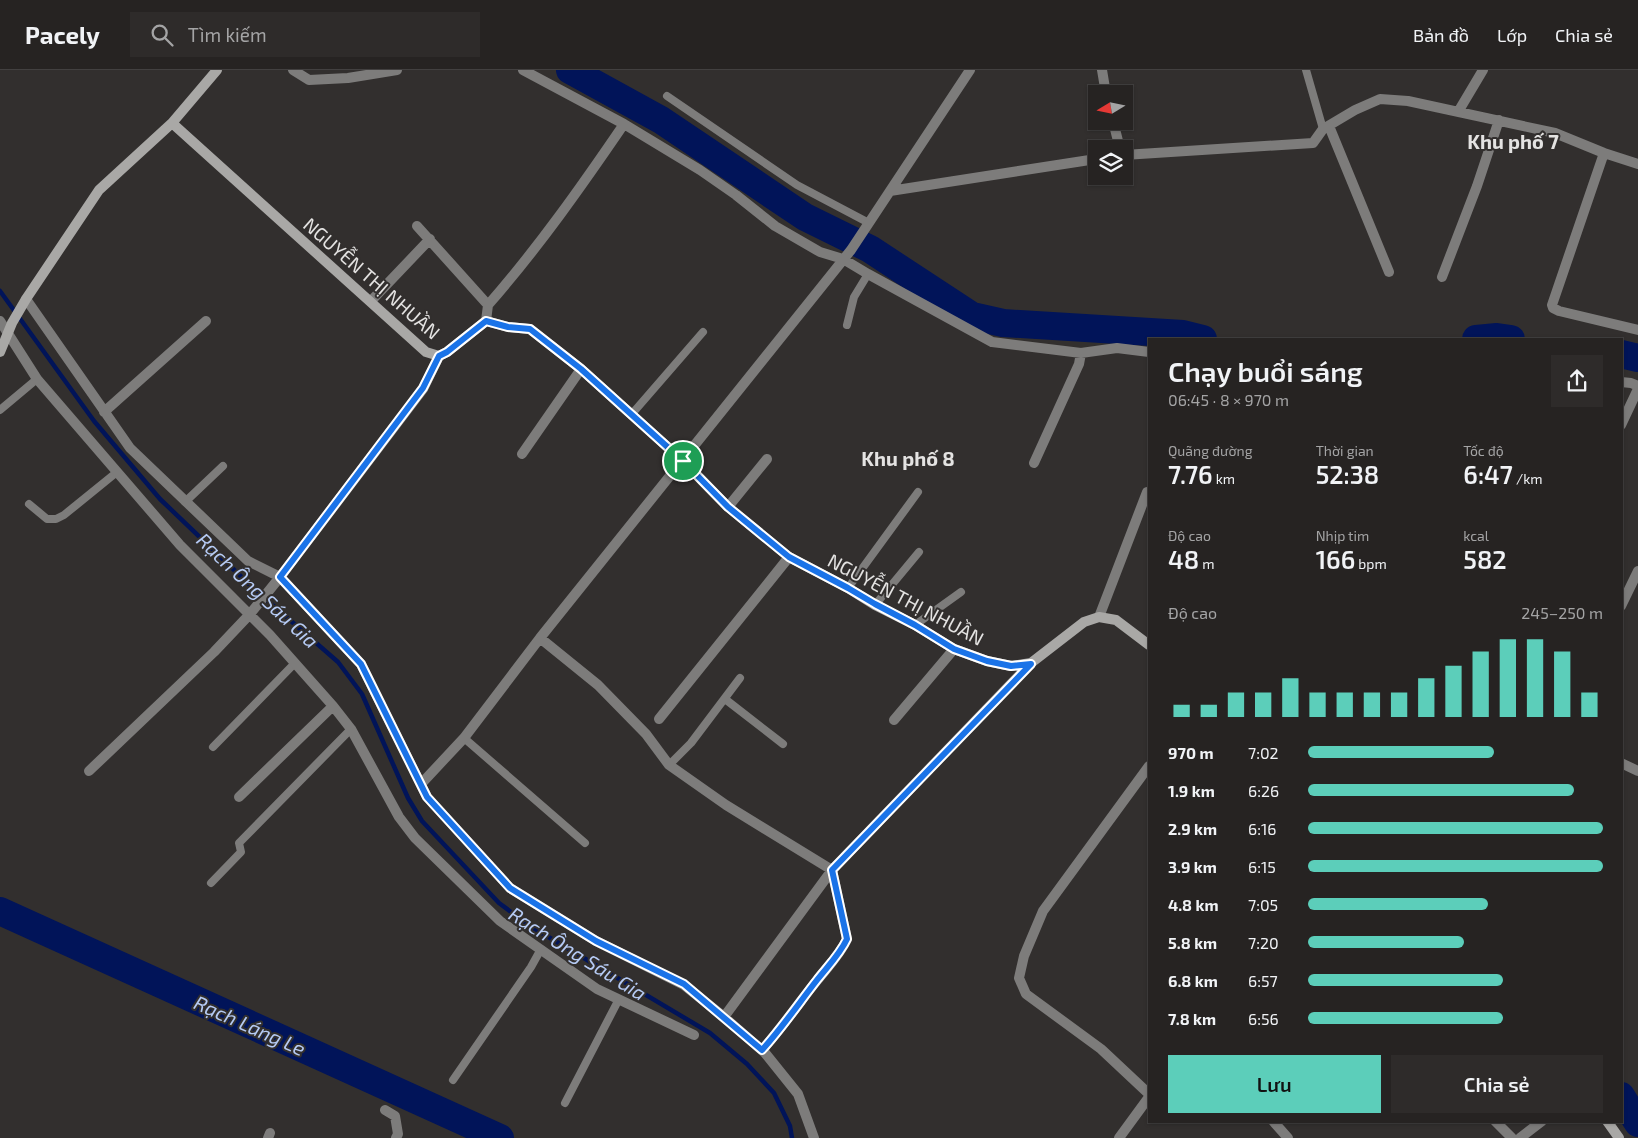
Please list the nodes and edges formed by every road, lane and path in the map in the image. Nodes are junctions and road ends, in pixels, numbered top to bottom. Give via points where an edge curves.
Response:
1 (217, 70) edge
2 (293, 70) edge
3 (397, 70) edge
4 (524, 70) edge
5 (1102, 70) edge
6 (1306, 70) edge
7 (1483, 70) edge
8 (966, 71) edge
9 (1104, 85) edge
10 (667, 96) dead end
11 (1458, 112) junction
12 (1499, 120) junction
13 (172, 123) junction
14 (624, 124) junction
15 (1326, 128) junction
16 (1604, 153) junction
17 (1133, 154) edge
18 (1088, 160) edge
19 (1638, 164) edge
20 (890, 190) junction
21 (417, 226) dead end
22 (866, 226) junction
23 (430, 239) junction
24 (843, 258) junction
25 (1389, 272) dead end
26 (868, 274) junction
27 (1442, 277) dead end
28 (371, 301) junction
29 (24, 303) junction
30 (488, 305) junction
31 (0, 321) edge
32 (486, 321) junction
33 (206, 322) dead end
34 (847, 325) dead end
35 (1638, 330) edge
36 (703, 332) dead end
37 (8, 334) junction
38 (0, 352) edge
39 (1148, 352) edge
40 (1081, 354) junction
41 (439, 356) junction
42 (581, 369) junction
43 (37, 379) junction
44 (1623, 382) edge
45 (1638, 388) edge
46 (0, 410) edge
47 (104, 412) junction
48 (632, 415) junction
49 (1623, 421) edge
50 (522, 454) dead end
51 (767, 459) dead end
52 (683, 461) junction
53 (1034, 463) dead end
54 (223, 466) dead end
55 (117, 472) junction
56 (918, 492) dead end
57 (1147, 492) dead end
58 (185, 502) junction
59 (29, 504) dead end
60 (728, 507) junction
61 (920, 552) dead end
62 (789, 557) junction
63 (1638, 571) edge
64 (277, 581) junction
65 (848, 588) junction
66 (961, 592) dead end
67 (1623, 602) edge
68 (875, 604) junction
69 (252, 612) junction
70 (1099, 617) junction
71 (915, 625) junction
72 (540, 638) junction
73 (1148, 644) edge
74 (954, 649) junction
75 (295, 663) junction
76 (1031, 664) junction
77 (740, 678) dead end
78 (725, 699) junction
79 (333, 706) junction
80 (659, 719) dead end
81 (894, 720) dead end
82 (351, 729) junction
83 (464, 738) junction
84 (783, 744) dead end
85 (213, 747) dead end
86 (1623, 764) edge
87 (669, 765) junction
88 (1148, 767) edge
89 (89, 771) dead end
90 (1638, 771) edge
91 (421, 784) junction
92 (239, 797) dead end
93 (585, 843) dead end
94 (832, 870) junction
95 (211, 883) dead end
96 (541, 949) junction
97 (619, 999) junction
98 (724, 1017) junction
99 (694, 1035) dead end
100 (762, 1050) junction
101 (453, 1080) dead end
102 (1148, 1094) edge
103 (1148, 1096) edge
104 (565, 1103) dead end
105 (386, 1110) dead end
106 (1275, 1123) edge
107 (1497, 1123) edge
108 (1539, 1123) edge
109 (1608, 1123) edge
110 (396, 1138) edge
111 (814, 1138) edge
112 (1119, 1138) edge
113 (1288, 1138) edge
114 (1512, 1138) edge
115 (1520, 1138) edge
116 (1619, 1138) edge

1 - 13 street
2 - 3 street via 309,80
4 - 14 street
5 - 9 street
6 - 15 lane
7 - 11 street
8 - 20 street
10 - 22 lane via 797,185
11 - 12 street
11 - 15 street via 1408,101 1380,99
12 - 16 street via 1555,133
12 - 27 street
13 - 28 street, NGUYỄN THỊ NHUẦN
13 - 29 street via 99,190
14 - 24 street via 700,170 775,226 820,252
14 - 30 street via 555,223
15 - 17 street via 1313,143
15 - 25 street
16 - 19 street
16 - 35 street via 1552,305 1559,311
18 - 20 street
20 - 22 street
21 - 23 street
22 - 24 street
23 - 28 street
23 - 30 street
24 - 26 street
24 - 52 street
26 - 34 lane via 854,297
26 - 40 street via 992,342
28 - 41 street, NGUYỄN THỊ NHUẦN via 426,352
29 - 37 street
29 - 47 street
30 - 32 street
31 - 37 street
32 - 41 street, NGUYỄN THỊ NHUẦN
32 - 42 street, NGUYỄN THỊ NHUẦN via 530,329
33 - 47 street
36 - 48 lane
37 - 38 street
37 - 43 street
39 - 40 street via 1117,348
40 - 53 street
41 - 64 street via 423,388
42 - 48 street, NGUYỄN THỊ NHUẦN
42 - 50 street
43 - 46 lane
43 - 55 street
44 - 45 street
45 - 49 street
47 - 58 street via 130,448
48 - 52 street, NGUYỄN THỊ NHUẦN
51 - 60 street
52 - 60 street, NGUYỄN THỊ NHUẦN
52 - 72 street
54 - 58 lane
55 - 59 lane via 56,519 47,519
55 - 69 street via 180,545
56 - 65 lane
57 - 70 street
58 - 64 street via 248,561
60 - 62 street, NGUYỄN THỊ NHUẦN
61 - 68 lane
62 - 65 street, NGUYỄN THỊ NHUẦN
62 - 80 street
63 - 67 street
64 - 69 street
64 - 91 street via 361,664
65 - 68 street, NGUYỄN THỊ NHUẦN
66 - 71 lane
68 - 71 street, NGUYỄN THỊ NHUẦN
69 - 75 street
69 - 89 street
70 - 73 street via 1116,620
70 - 76 street via 1084,622
71 - 74 street, NGUYỄN THỊ NHUẦN
72 - 83 street
72 - 87 street via 598,685 646,734
74 - 76 street, NGUYỄN THỊ NHUẦN via 1011,666
74 - 81 street
75 - 79 street
75 - 85 lane
76 - 94 street
77 - 78 lane
78 - 84 lane
78 - 87 lane via 692,742
79 - 82 street
79 - 92 street
82 - 95 lane via 238,843 241,852
82 - 96 street via 399,816 415,838 500,920
83 - 91 street
83 - 93 lane
86 - 90 street
87 - 94 street via 726,805
88 - 102 street via 1043,911 1024,956 1020,978 1026,994 1101,1049
91 - 98 street via 427,797 510,888 596,941 684,984
94 - 98 street
94 - 100 street via 847,939 782,1028
96 - 97 street via 597,989
96 - 101 lane
97 - 99 street
97 - 104 lane
98 - 100 street
100 - 111 street via 798,1094
103 - 112 street
105 - 110 street via 395,1116
106 - 113 street
107 - 114 street
108 - 115 street
109 - 116 street

